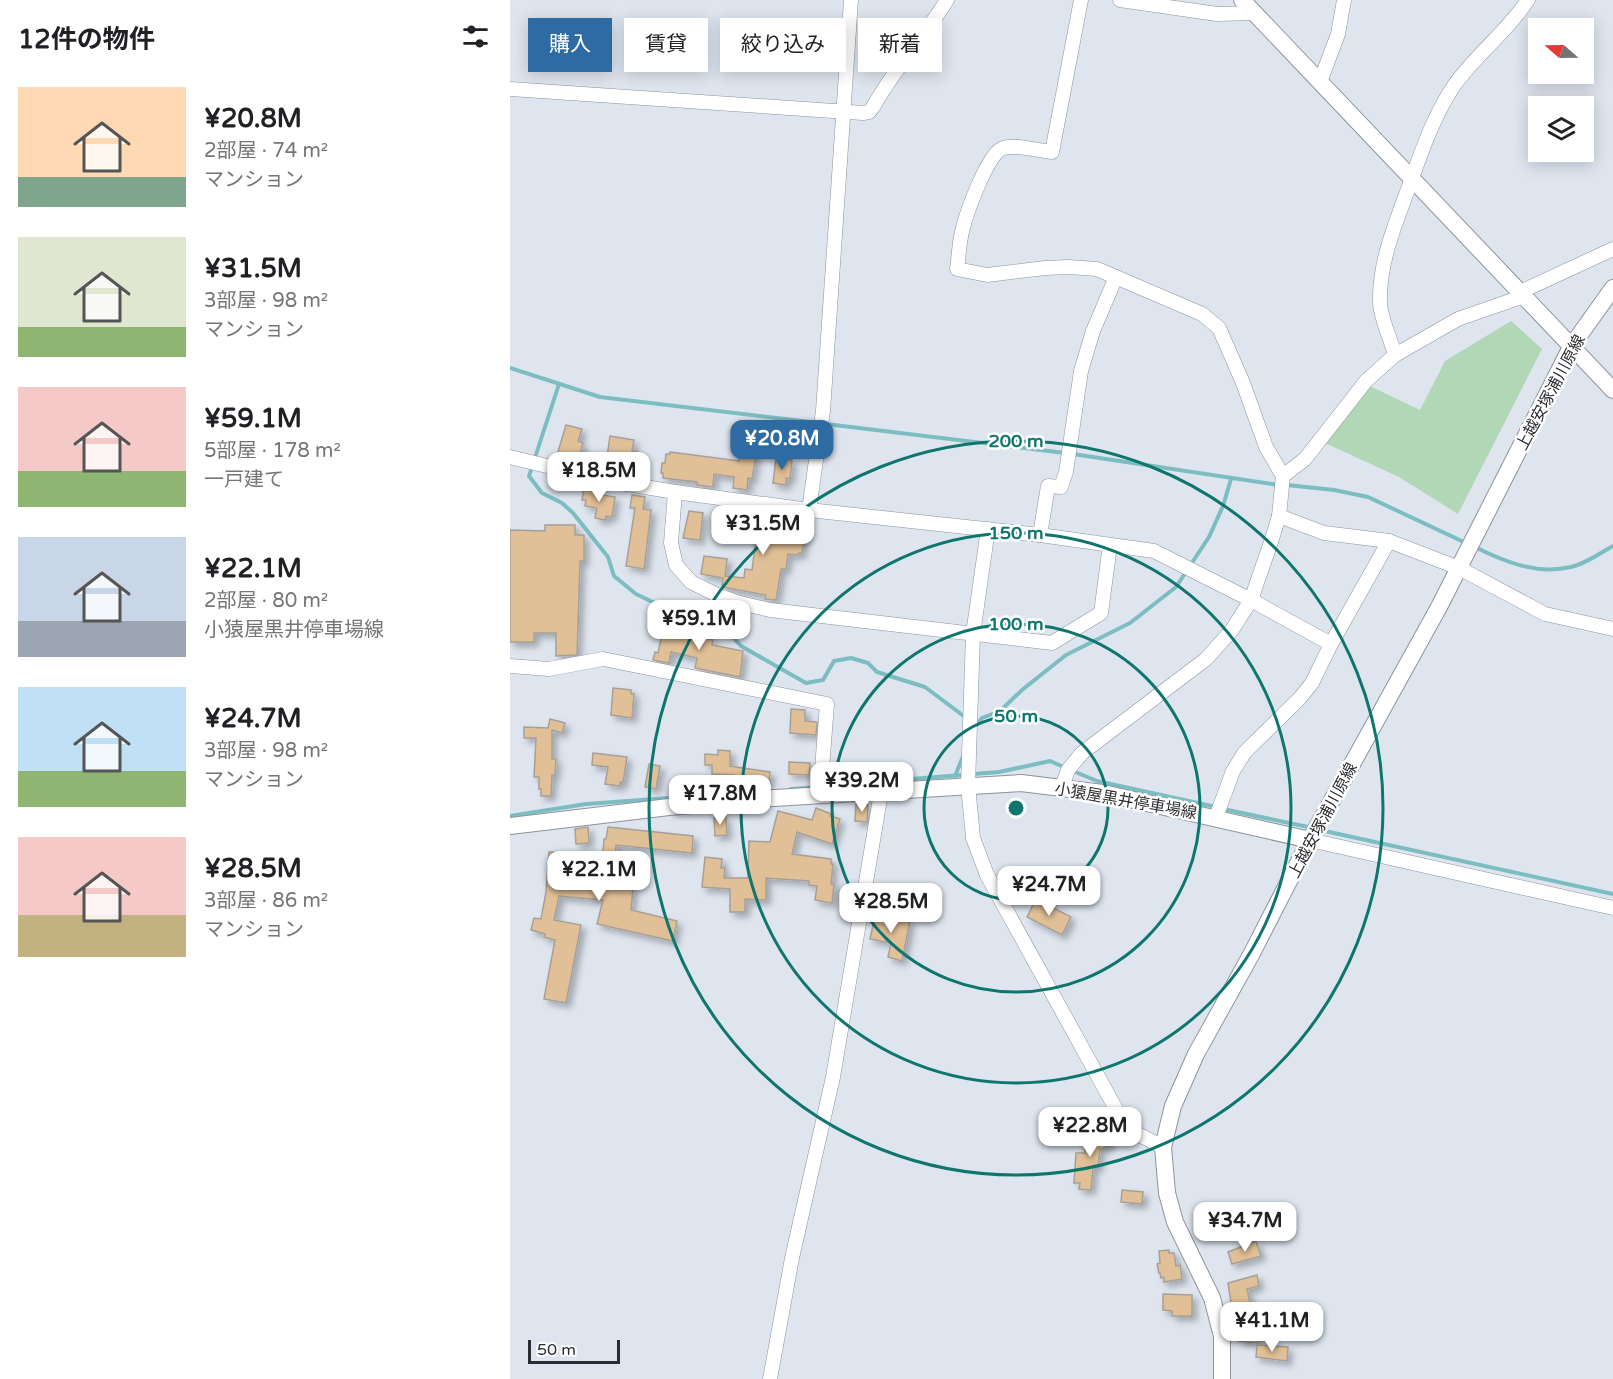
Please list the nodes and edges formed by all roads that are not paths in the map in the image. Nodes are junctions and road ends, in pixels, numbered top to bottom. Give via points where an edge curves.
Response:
1 (851, 0) edge
2 (947, 0) edge
3 (1081, 0) edge
4 (1120, 0) edge
5 (1242, 0) edge
6 (1344, 0) edge
7 (1528, 0) edge
8 (1254, 13) junction
9 (1320, 82) junction
10 (510, 89) edge
11 (843, 112) junction
12 (1412, 177) junction
13 (1613, 249) edge
14 (1116, 277) junction
15 (1613, 288) edge
16 (1522, 294) junction
17 (1571, 347) junction
18 (1395, 355) junction
19 (1613, 390) edge
20 (510, 457) edge
21 (1283, 476) junction
22 (675, 492) junction
23 (809, 510) junction
24 (1279, 516) junction
25 (988, 530) junction
26 (1040, 535) junction
27 (1389, 541) junction
28 (1110, 545) junction
29 (1459, 568) junction
30 (1251, 600) junction
31 (1613, 629) edge
32 (974, 634) junction
33 (1331, 645) junction
34 (510, 666) edge
35 (968, 785) junction
36 (1062, 787) junction
37 (881, 793) junction
38 (820, 795) junction
39 (1216, 817) junction
40 (510, 826) edge
41 (1310, 840) junction
42 (1613, 908) edge
43 (1163, 1147) junction
44 (770, 1379) edge
45 (1221, 1379) edge

1 - 11 street
2 - 11 street via 869,112
3 - 14 street via 1052,152 1014,146 994,154 963,228 957,270 987,275 1070,267 1097,269
4 - 8 street via 1217,14
5 - 8 main road
6 - 9 street via 1338,34
7 - 12 street via 1454,86 1430,130
8 - 9 main road
9 - 12 main road
10 - 11 street
11 - 23 street via 823,411
12 - 16 main road
12 - 18 street via 1382,273 1379,305
13 - 16 street
14 - 21 street via 1202,314 1219,328 1266,447
14 - 26 street via 1081,371 1066,472 1061,487 1048,486
15 - 17 main road, 上越安塚浦川原線
16 - 17 main road
16 - 18 street via 1458,319
17 - 19 main road
17 - 29 main road, 上越安塚浦川原線
18 - 21 street via 1366,381 1305,459
20 - 22 street
21 - 24 street
22 - 23 street
22 - 32 street via 671,543 676,565 691,582 717,595 770,610
23 - 25 street
24 - 27 street via 1324,533
24 - 30 street
25 - 26 street
25 - 32 street
26 - 28 street
27 - 29 street
27 - 33 street
28 - 30 street via 1154,551
28 - 32 street via 1101,613 1077,630 1052,643
29 - 31 street via 1545,614
29 - 41 main road, 上越安塚浦川原線
30 - 33 street
30 - 36 street via 1232,630 1206,659 1082,753 1068,770
32 - 35 street
33 - 39 street via 1300,698 1245,752 1233,771
34 - 38 street via 549,669 603,659 827,704
35 - 36 main road, 小猿屋黒井停車場線 via 1021,783
35 - 37 main road, 小猿屋黒井停車場線
35 - 43 street via 973,838 987,874 1122,1120 1130,1130
36 - 39 main road, 小猿屋黒井停車場線
37 - 38 main road, 小猿屋黒井停車場線
37 - 44 street via 835,1068 792,1258
38 - 40 main road, 小猿屋黒井停車場線 via 669,807
39 - 41 main road, 小猿屋黒井停車場線
41 - 42 street
41 - 43 main road, 上越安塚浦川原線 via 1187,1072
43 - 45 main road, 上越安塚浦川原線 via 1167,1193 1175,1222 1212,1298 1222,1336

